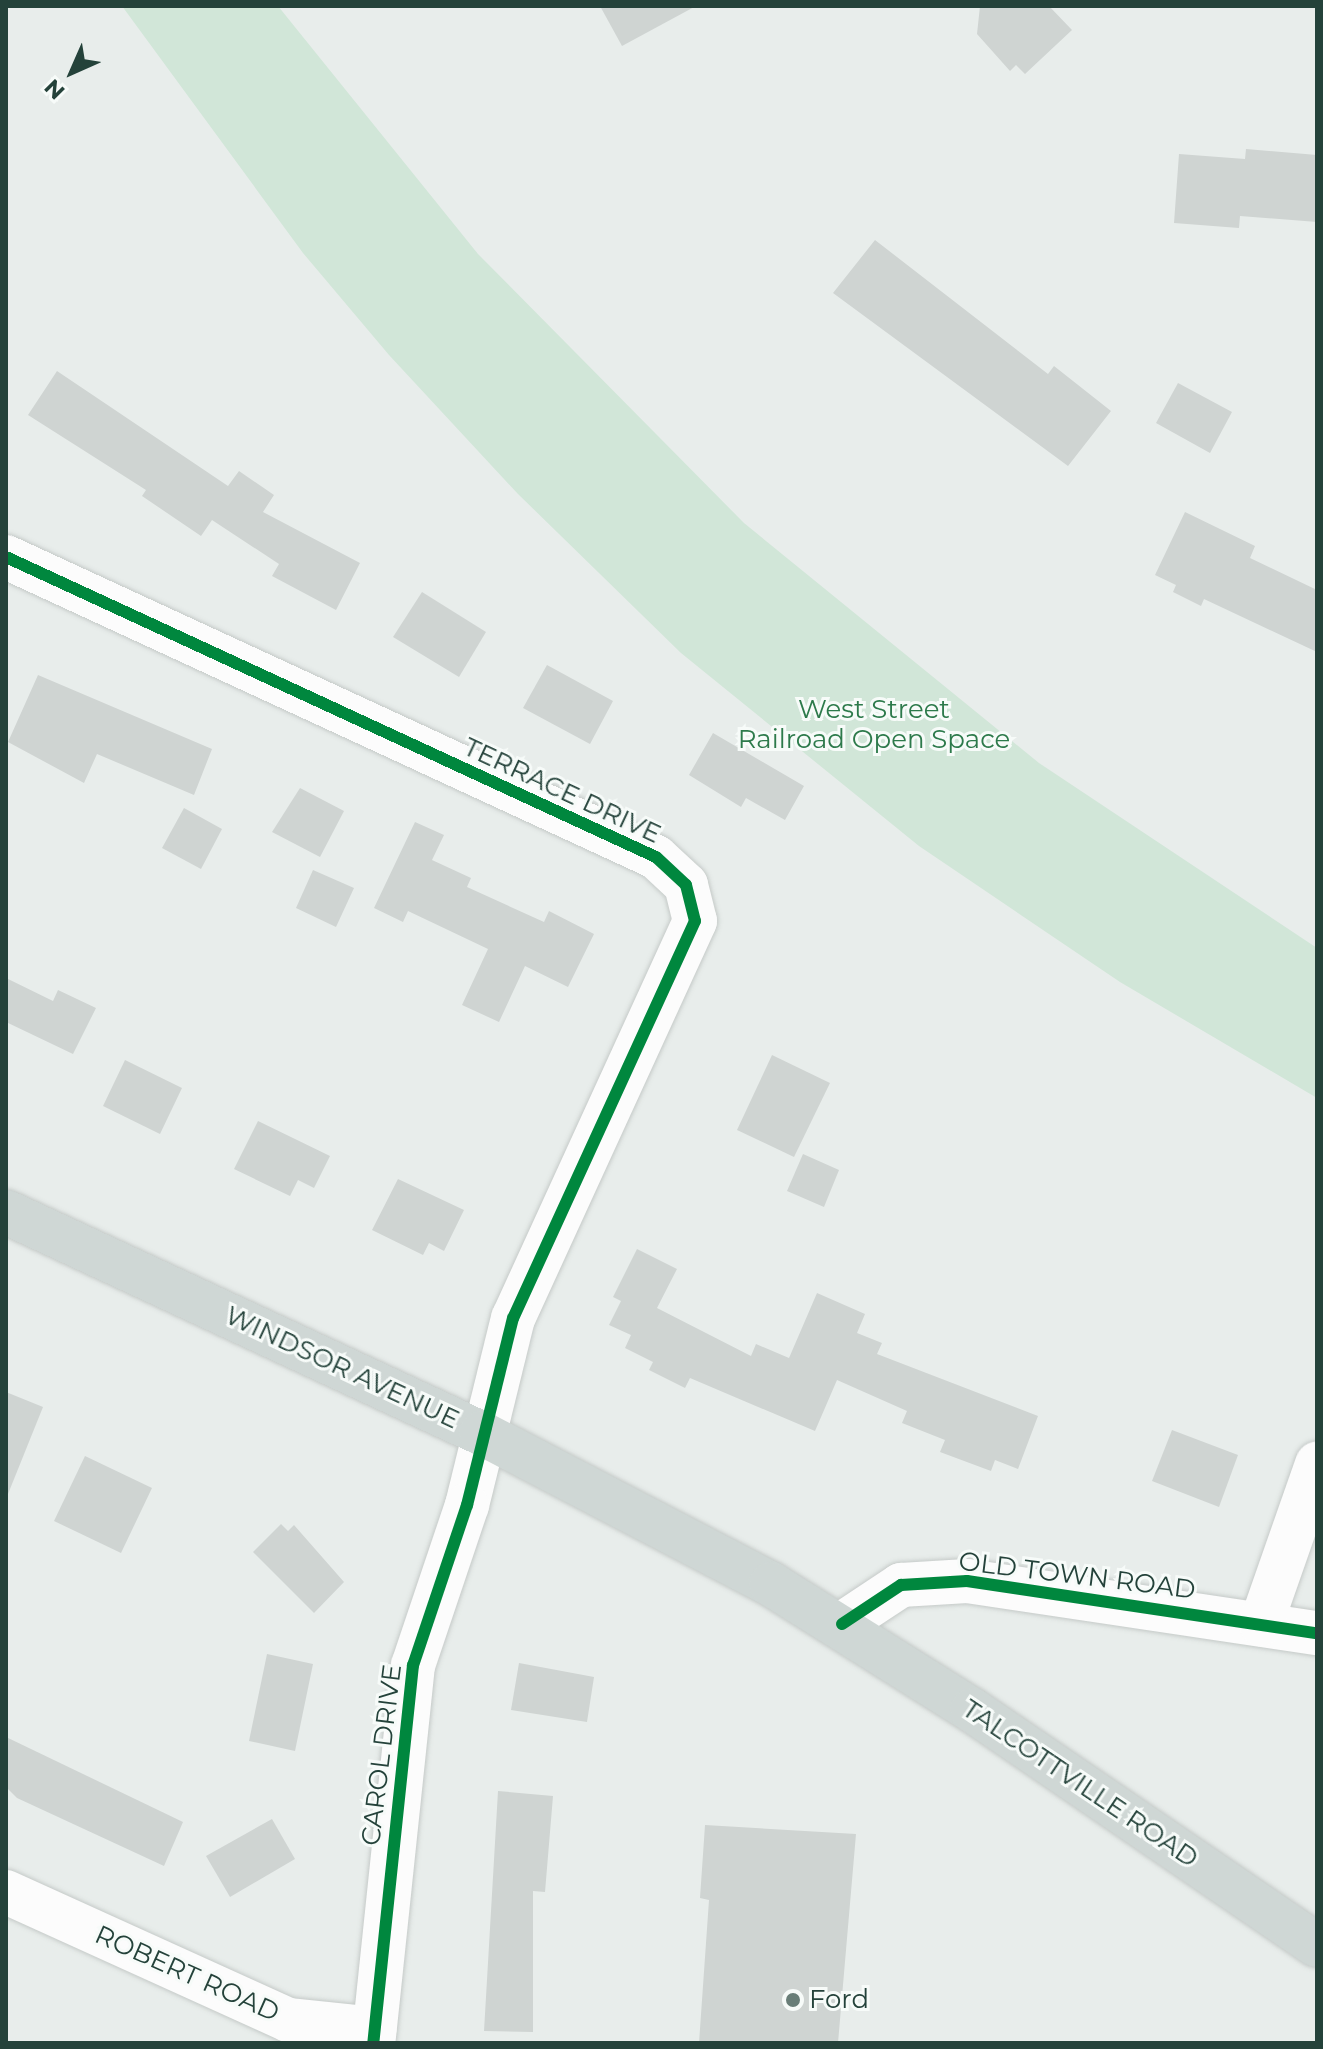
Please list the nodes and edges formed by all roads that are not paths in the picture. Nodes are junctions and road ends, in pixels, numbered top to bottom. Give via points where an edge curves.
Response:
1 (6, 557) edge
2 (6, 1212) edge
3 (481, 1433) junction
4 (1317, 1464) edge
5 (842, 1624) junction
6 (1261, 1624) junction
7 (1317, 1633) edge
8 (6, 1892) edge
9 (1317, 1945) edge
10 (374, 2036) edge

1 - 3 street, TERRACE DRIVE via 656,857 686,885 695,921 513,1318
2 - 3 main road, WINDSOR AVENUE
3 - 5 main road, WINDSOR AVENUE
3 - 10 street, CAROL DRIVE via 467,1505 413,1665
4 - 6 street
5 - 6 street, OLD TOWN ROAD via 880,1595 926,1581 1133,1602
5 - 9 main road, TALCOTTVILLE ROAD
6 - 7 street, OLD TOWN ROAD
8 - 10 street, ROBERT ROAD via 288,2020

